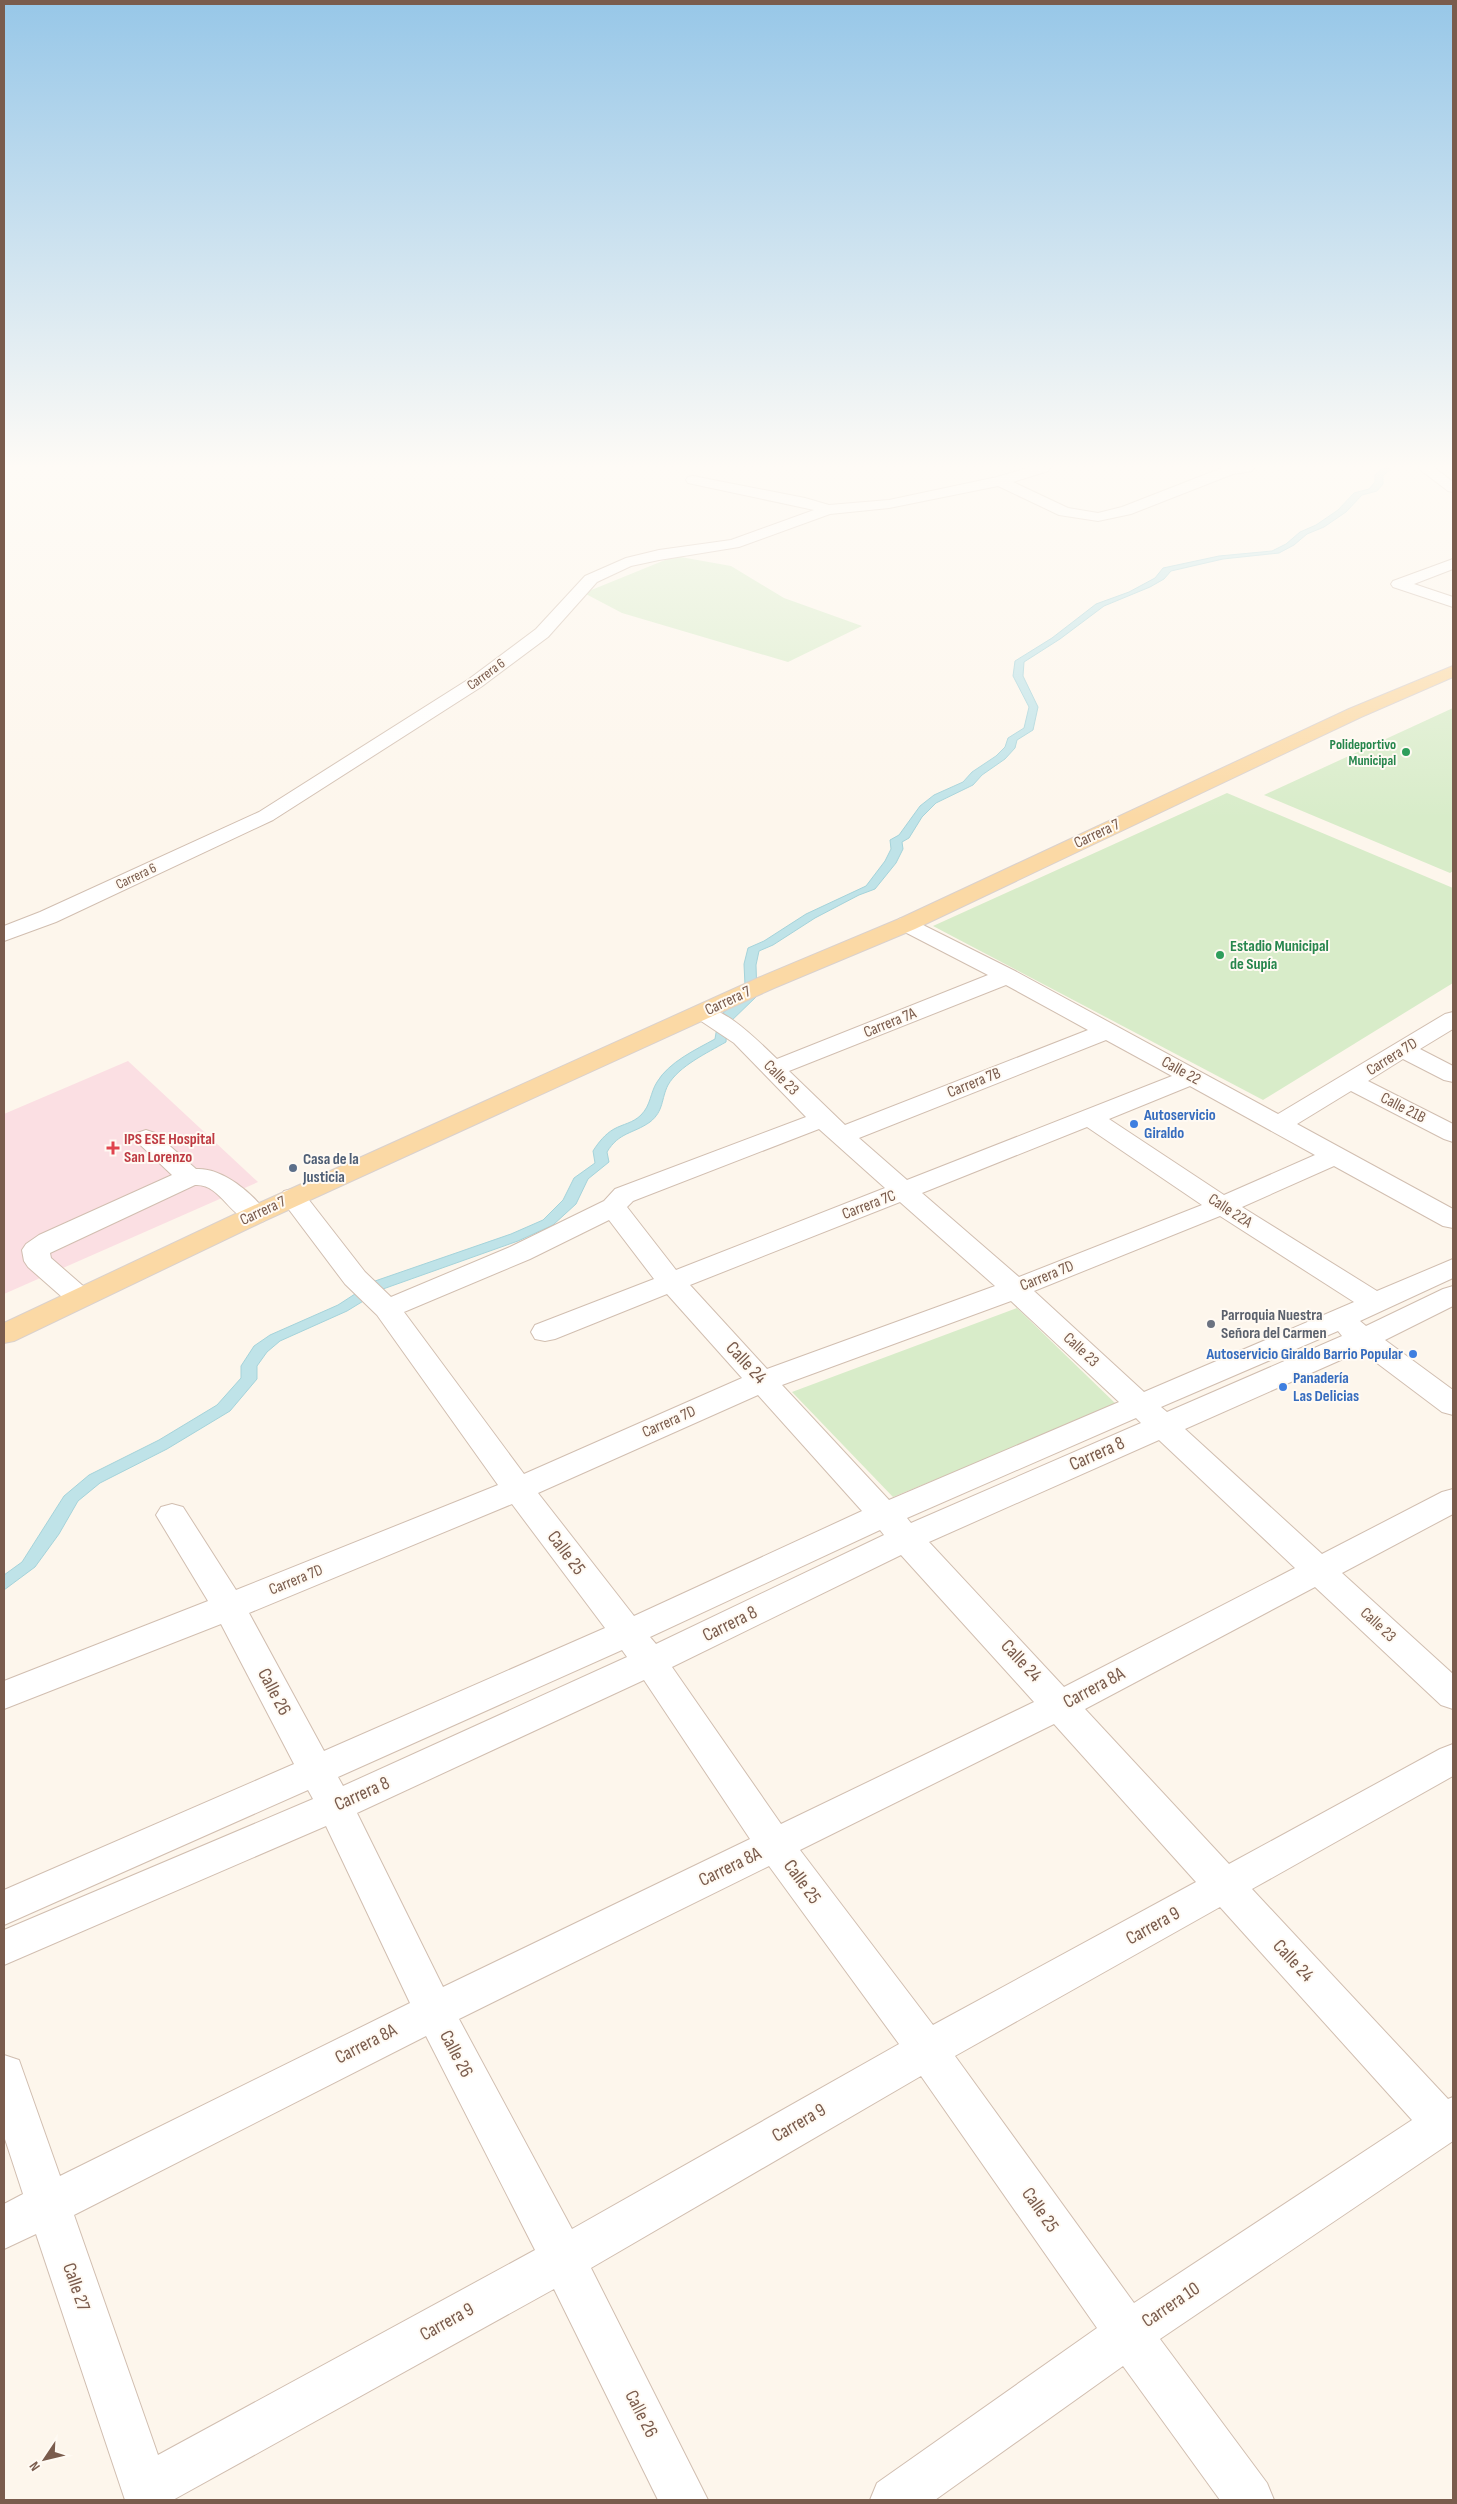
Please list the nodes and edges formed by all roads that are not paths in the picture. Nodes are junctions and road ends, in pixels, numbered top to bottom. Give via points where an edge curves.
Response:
1 (586, 585) edge
2 (1402, 585) edge
3 (1453, 602) edge
4 (1453, 671) edge
5 (907, 924) junction
6 (4, 934) edge
7 (1007, 976) junction
8 (717, 1010) junction
9 (1453, 1019) edge
10 (1107, 1030) junction
11 (1403, 1050) junction
12 (773, 1069) junction
13 (1453, 1075) edge
14 (1192, 1077) junction
15 (1352, 1082) junction
16 (1089, 1117) junction
17 (1278, 1125) junction
18 (832, 1128) junction
19 (1453, 1134) edge
20 (146, 1138) dead end
21 (1337, 1156) junction
22 (190, 1177) junction
23 (905, 1191) junction
24 (293, 1197) junction
25 (618, 1201) junction
26 (1222, 1206) junction
27 (255, 1214) junction
28 (1453, 1220) edge
29 (1453, 1268) edge
30 (672, 1282) junction
31 (1014, 1289) junction
32 (1453, 1295) edge
33 (374, 1296) junction
34 (80, 1298) junction
35 (1374, 1302) junction
36 (1351, 1329) junction
37 (545, 1332) dead end
38 (4, 1334) edge
39 (763, 1381) junction
40 (1453, 1405) edge
41 (1151, 1414) junction
42 (518, 1489) junction
43 (1453, 1500) edge
44 (172, 1515) dead end
45 (897, 1526) junction
46 (1320, 1570) junction
47 (229, 1607) junction
48 (639, 1648) junction
49 (4, 1695) edge
50 (1453, 1695) edge
51 (1061, 1705) junction
52 (1453, 1759) edge
53 (326, 1789) junction
54 (775, 1845) junction
55 (1225, 1886) junction
56 (4, 1908) edge
57 (4, 1948) edge
58 (434, 2011) junction
59 (927, 2050) junction
60 (4, 2074) edge
61 (1448, 2120) edge
62 (47, 2204) junction
63 (4, 2226) edge
64 (563, 2259) junction
65 (1128, 2334) junction
66 (148, 2494) edge
67 (684, 2500) edge
68 (894, 2500) edge
69 (1250, 2500) edge

1 - 6 street, Carrera 6 via 542,633 475,683 266,816 48,917
2 - 3 street
4 - 5 main road, Carrera 7 via 1355,713
5 - 7 street, Calle 22
5 - 8 main road, Carrera 7 via 766,983
7 - 10 street, Calle 22
7 - 12 street, Carrera 7A
8 - 12 street, Calle 23
8 - 24 main road, Carrera 7
9 - 11 street, Carrera 7D
10 - 14 street, Calle 22
10 - 18 street, Carrera 7B
11 - 13 street
11 - 15 street, Carrera 7D
12 - 18 street, Calle 23
14 - 16 street, Carrera 7C
14 - 17 street, Calle 22
15 - 17 street, Carrera 7D
15 - 19 street, Calle 21B
16 - 23 street, Carrera 7C
16 - 26 street, Calle 22A
17 - 21 street, Calle 22
18 - 23 street, Calle 23
18 - 25 street, Carrera 7B
20 - 22 street
21 - 26 street, Carrera 7D
21 - 28 street, Calle 22
22 - 27 street via 205,1176 217,1180
22 - 34 street via 49,1241 36,1250 38,1261
23 - 30 street, Carrera 7C
23 - 31 street, Calle 23
24 - 27 main road, Carrera 7
24 - 33 street, Calle 25
25 - 30 street, Calle 24
25 - 33 street, Carrera 7B via 520,1252
26 - 31 street, Carrera 7D
26 - 35 street, Calle 22A
27 - 34 main road, Carrera 7
29 - 35 street, Carrera 8
30 - 37 street, Carrera 7C
30 - 39 street, Calle 24
31 - 39 street, Carrera 7D
31 - 41 street, Calle 23
32 - 36 street, Carrera 8
33 - 42 street, Calle 25
34 - 38 main road, Carrera 7
35 - 36 street, Carrera 8
36 - 40 street
36 - 41 street, Carrera 8
39 - 42 street, Carrera 7D
39 - 45 street, Calle 24
41 - 45 street, Carrera 8
41 - 46 street, Calle 23
42 - 47 street, Carrera 7D
42 - 48 street, Calle 25
43 - 46 street, Carrera 8A
44 - 47 street, Calle 26
45 - 48 street, Carrera 8
45 - 51 street, Calle 24
46 - 50 street, Calle 23
46 - 51 street, Carrera 8A
47 - 49 street, Carrera 7D
47 - 53 street, Calle 26
48 - 53 street, Carrera 8
48 - 54 street, Calle 25
51 - 54 street, Carrera 8A
51 - 55 street, Calle 24
52 - 55 street, Carrera 9
53 - 56 street, Carrera 8
53 - 57 street, Carrera 8
53 - 58 street, Calle 26
54 - 58 street, Carrera 8A
54 - 59 street, Calle 25
55 - 59 street, Carrera 9
55 - 61 street, Calle 24
58 - 62 street, Carrera 8A
58 - 64 street, Calle 26
59 - 64 street, Carrera 9
59 - 65 street, Calle 25
60 - 62 street, Calle 27
61 - 65 street, Carrera 10
62 - 63 street, Carrera 8A
62 - 66 street, Calle 27
64 - 66 street, Carrera 9
64 - 67 street, Calle 26
65 - 68 street, Carrera 10
65 - 69 street, Calle 25

